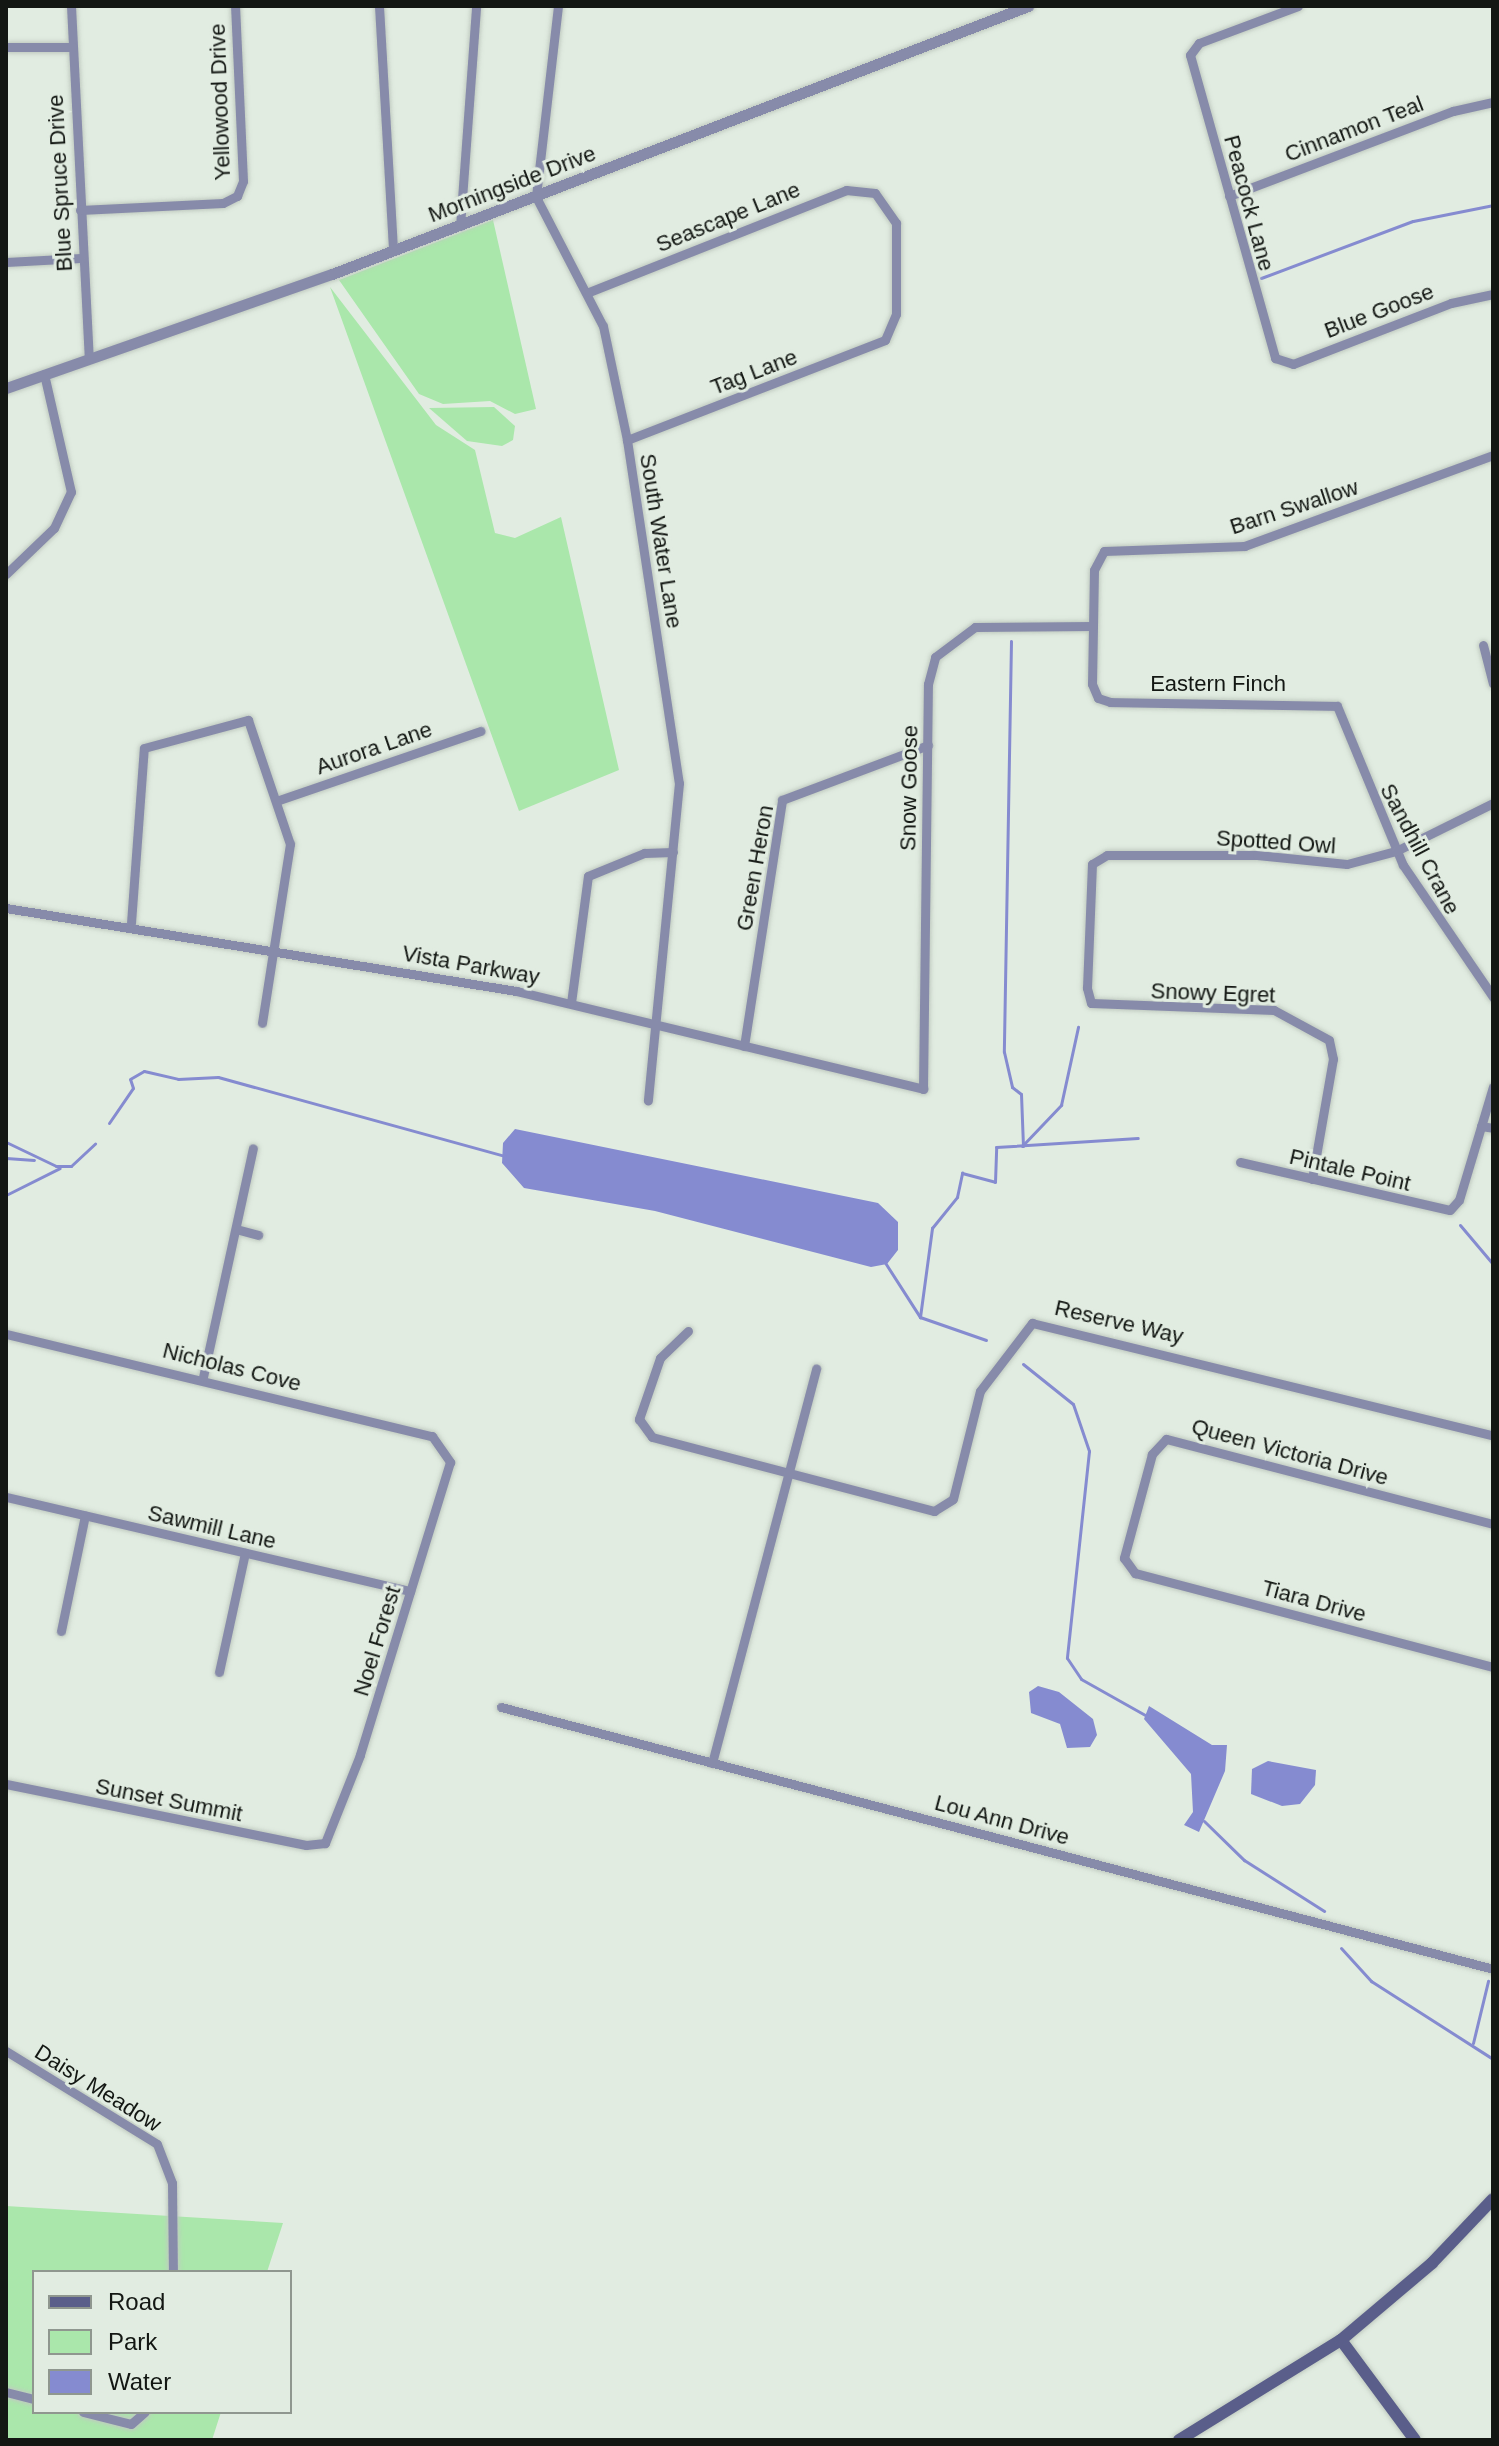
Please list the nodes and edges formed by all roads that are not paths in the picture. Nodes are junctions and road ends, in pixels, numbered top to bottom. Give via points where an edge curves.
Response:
1 (71, 6) edge
2 (235, 6) edge
3 (379, 6) edge
4 (476, 6) edge
5 (558, 6) edge
6 (1298, 6) edge
7 (1024, 7) edge
8 (8, 47) dead end
9 (72, 47) junction
10 (1493, 102) edge
11 (1229, 196) junction
12 (536, 197) junction
13 (80, 210) junction
14 (460, 226) junction
15 (393, 251) junction
16 (81, 258) junction
17 (6, 262) edge
18 (589, 292) junction
19 (1493, 294) edge
20 (891, 334) joint
21 (89, 358) junction
22 (1279, 362) joint
23 (44, 374) junction
24 (6, 388) edge
25 (627, 440) junction
26 (1493, 455) edge
27 (6, 574) edge
28 (1093, 626) junction
29 (1483, 645) dead end
30 (1493, 684) edge
31 (1337, 706) joint
32 (481, 731) dead end
33 (928, 745) junction
34 (279, 800) junction
35 (1493, 803) edge
36 (1396, 851) junction
37 (673, 852) junction
38 (6, 908) edge
39 (131, 923) junction
40 (277, 948) junction
41 (1493, 997) edge
42 (571, 1003) junction
43 (1091, 1003) joint
44 (262, 1023) dead end
45 (656, 1029) junction
46 (744, 1046) junction
47 (1493, 1087) edge
48 (923, 1089) joint
49 (648, 1100) dead end
50 (1481, 1126) junction
51 (1493, 1128) edge
52 (253, 1148) dead end
53 (1240, 1162) dead end
54 (1312, 1179) junction
55 (236, 1229) junction
56 (258, 1235) dead end
57 (688, 1331) dead end
58 (6, 1334) edge
59 (816, 1368) dead end
60 (203, 1377) junction
61 (1493, 1435) edge
62 (445, 1446) joint
63 (792, 1474) junction
64 (6, 1497) edge
65 (85, 1515) junction
66 (1493, 1524) edge
67 (245, 1553) junction
68 (1127, 1567) joint
69 (410, 1591) junction
70 (61, 1631) dead end
71 (1493, 1667) edge
72 (219, 1672) dead end
73 (501, 1707) dead end
74 (712, 1763) junction
75 (6, 1784) edge
76 (325, 1843) joint
77 (1493, 1969) edge
78 (6, 2051) edge
79 (1493, 2199) edge
80 (173, 2270) edge
81 (1341, 2340) junction
82 (6, 2392) edge
83 (32, 2398) edge
84 (91, 2414) edge
85 (143, 2414) edge
86 (1179, 2440) edge
87 (1415, 2440) edge

1 - 9 street, Blue Spruce Drive
2 - 13 street, Yellowood Drive via 243,181 237,196 223,203
3 - 15 street
4 - 14 street
5 - 12 street, South Water Lane
6 - 11 street, Peacock Lane via 1192,50
7 - 12 street, Morningside Drive
8 - 9 street
9 - 13 street, Blue Spruce Drive
10 - 11 street, Cinnamon Teal via 1453,111
11 - 22 street, Peacock Lane via 1269,347
12 - 14 street, Morningside Drive
12 - 18 street, South Water Lane via 554,241
13 - 16 street, Blue Spruce Drive
14 - 15 street, Morningside Drive
15 - 21 street, Morningside Drive
16 - 17 street
16 - 21 street, Blue Spruce Drive
18 - 20 street, Seascape Lane via 846,190 880,196 897,230
18 - 25 street, South Water Lane
19 - 22 street, Blue Goose via 1451,303 1293,364
20 - 25 street, Tag Lane
21 - 23 street, Morningside Drive
23 - 24 street, Morningside Drive
23 - 27 street via 71,492 54,528
25 - 37 street, South Water Lane via 679,783
26 - 28 street, Barn Swallow via 1245,546 1100,554
28 - 31 street, Eastern Finch via 1092,684 1098,698
28 - 33 street, Snow Goose via 998,623 950,640 935,657 928,684
29 - 30 street
31 - 36 street, Sandhill Crane
32 - 34 street, Aurora Lane
33 - 46 street, Green Heron via 782,800
33 - 48 street, Snow Goose
34 - 39 street via 248,720 144,748
34 - 40 street via 290,844
35 - 36 street, Spotted Owl
36 - 41 street, Sandhill Crane via 1446,936
36 - 43 street, Spotted Owl via 1342,865 1239,855 1107,855 1093,862 1087,942
37 - 42 street via 644,853 588,876
37 - 45 street, South Water Lane
38 - 39 street, Vista Parkway
39 - 40 street, Vista Parkway
40 - 42 street, Vista Parkway
40 - 44 street
42 - 45 street, Vista Parkway
43 - 54 street, Snowy Egret via 1263,1008 1322,1034 1334,1053
45 - 46 street, Vista Parkway
45 - 49 street, South Water Lane
46 - 48 street, Vista Parkway
47 - 50 street
50 - 51 street
50 - 54 street, Pintale Point via 1452,1209
52 - 55 street
53 - 54 street, Pintale Point
55 - 56 street
55 - 60 street
57 - 63 street, Reserve Way via 660,1358 639,1419 641,1429
58 - 60 street, Nicholas Cove
59 - 63 street
60 - 62 street, Nicholas Cove via 432,1436
61 - 63 street, Reserve Way via 1032,1323 980,1391 945,1509
62 - 69 street, Noel Forest via 450,1462
63 - 74 street
64 - 65 street, Sawmill Lane
65 - 67 street, Sawmill Lane
65 - 70 street
66 - 68 street, Queen Victoria Drive via 1166,1439 1152,1454
67 - 69 street, Sawmill Lane
67 - 72 street
68 - 71 street, Tiara Drive
69 - 76 street, Noel Forest via 341,1813
73 - 74 street, Lou Ann Drive
74 - 77 street, Lou Ann Drive
75 - 76 street, Sunset Summit via 306,1845
78 - 80 street, Daisy Meadow via 148,2136 169,2170
79 - 81 main road via 1432,2263
81 - 86 main road
81 - 87 main road
82 - 83 street
84 - 85 street via 131,2424

